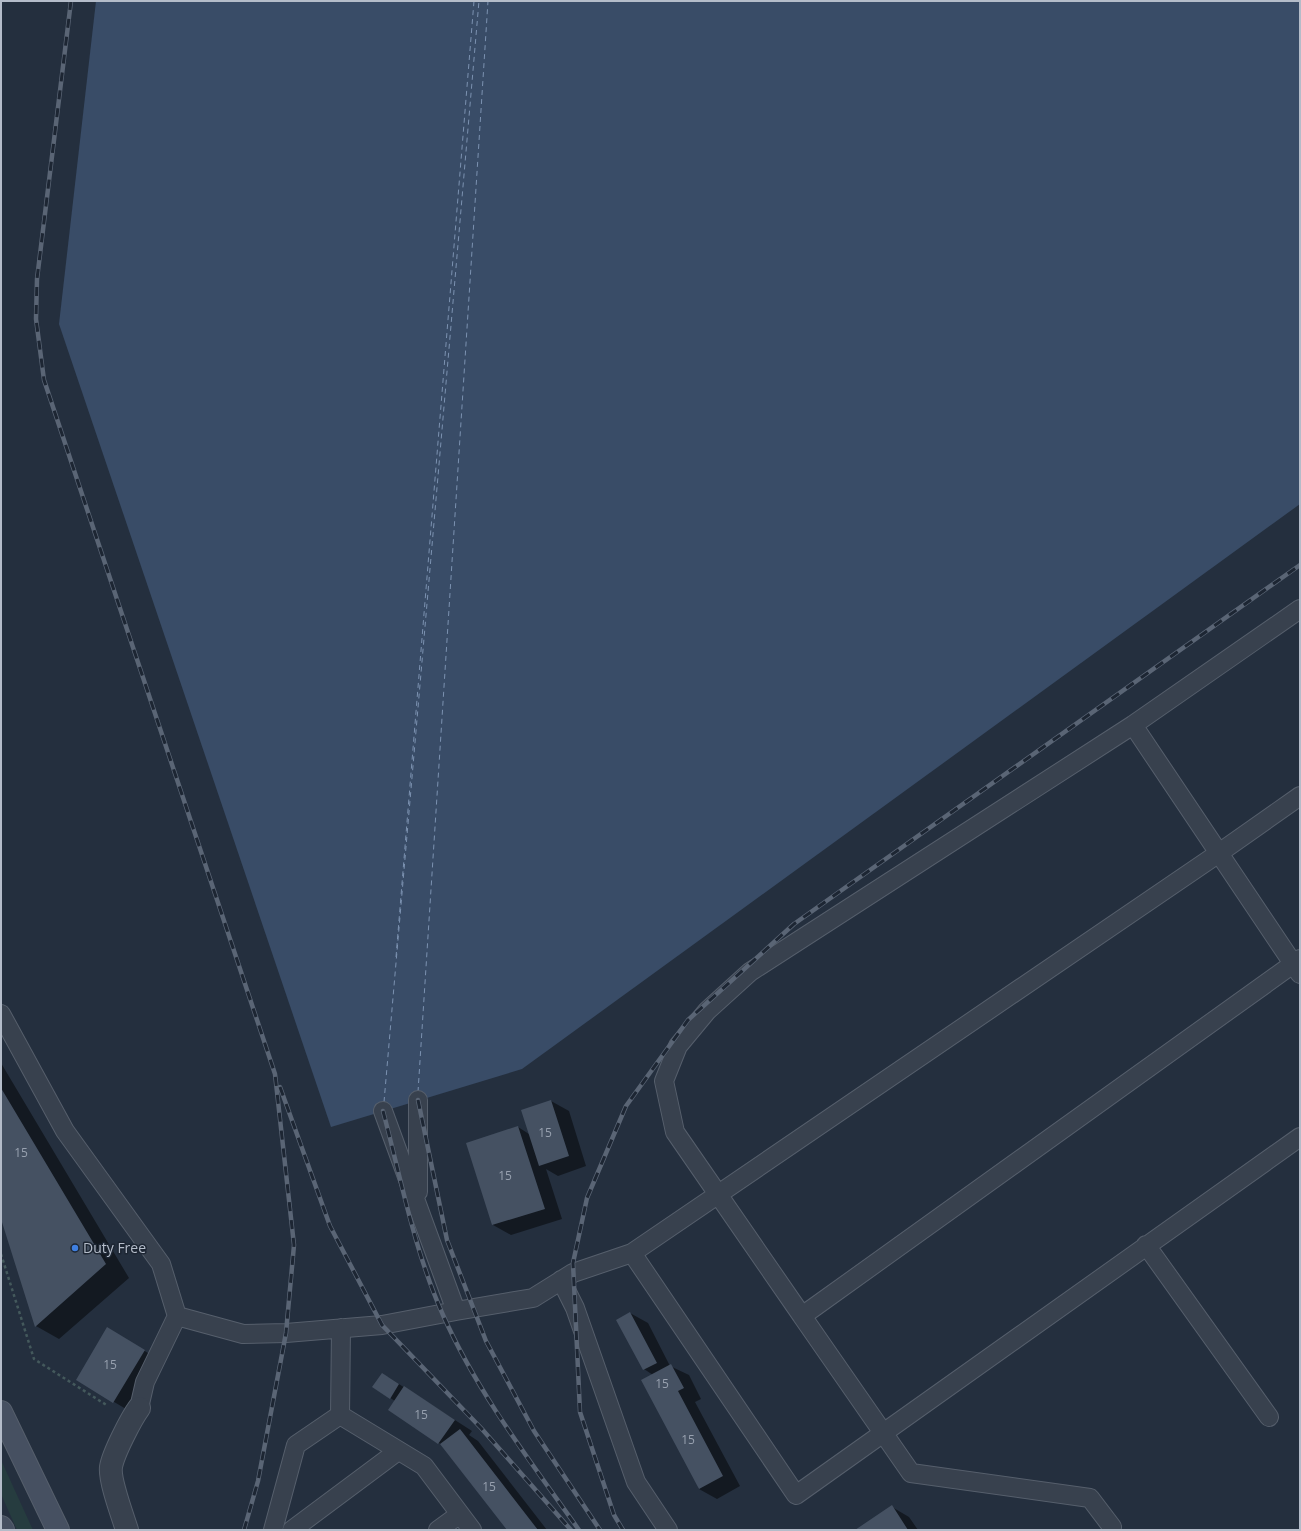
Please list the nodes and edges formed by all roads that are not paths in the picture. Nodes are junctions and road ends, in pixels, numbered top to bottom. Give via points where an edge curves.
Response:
1 (1300, 609) edge
2 (1133, 724) junction
3 (1300, 796) edge
4 (1219, 853) junction
5 (1298, 966) edge
6 (1, 1014) edge
7 (418, 1100) dead end
8 (383, 1111) dead end
9 (1300, 1137) edge
10 (718, 1194) junction
11 (418, 1205) junction
12 (1146, 1245) junction
13 (632, 1253) junction
14 (561, 1280) junction
15 (456, 1311) junction
16 (177, 1316) junction
17 (802, 1316) junction
18 (341, 1328) junction
19 (1, 1412) edge
20 (134, 1414) joint
21 (340, 1415) junction
22 (1269, 1417) dead end
23 (884, 1434) junction
24 (398, 1451) junction
25 (460, 1514) junction
26 (1, 1526) edge
27 (1112, 1527) dead end
28 (3, 1530) edge
29 (58, 1530) edge
30 (127, 1530) edge
31 (273, 1530) edge
32 (292, 1530) edge
33 (438, 1530) edge
34 (472, 1530) edge
35 (668, 1530) edge

1 - 2 lane
2 - 4 lane
2 - 10 lane via 750,972 707,1011 678,1046 664,1081 675,1132
3 - 4 lane
4 - 5 lane
4 - 10 lane
5 - 17 lane
6 - 16 lane via 64,1131 160,1264
7 - 11 lane
8 - 11 lane
9 - 12 lane
10 - 13 lane
10 - 17 lane
11 - 15 lane
12 - 22 lane
12 - 23 lane
13 - 14 lane
13 - 23 lane via 796,1495
14 - 15 lane via 533,1298
14 - 35 lane via 575,1308 636,1482
15 - 18 lane via 382,1325
16 - 18 lane via 243,1334
16 - 20 lane via 145,1382
17 - 23 lane
18 - 21 lane
19 - 29 main road
20 - 30 street via 111,1467 117,1500
21 - 24 lane
21 - 31 lane via 296,1445
23 - 27 lane via 911,1474 1090,1498
24 - 25 lane via 424,1466
24 - 32 lane
25 - 33 lane
25 - 34 lane
26 - 28 main road

